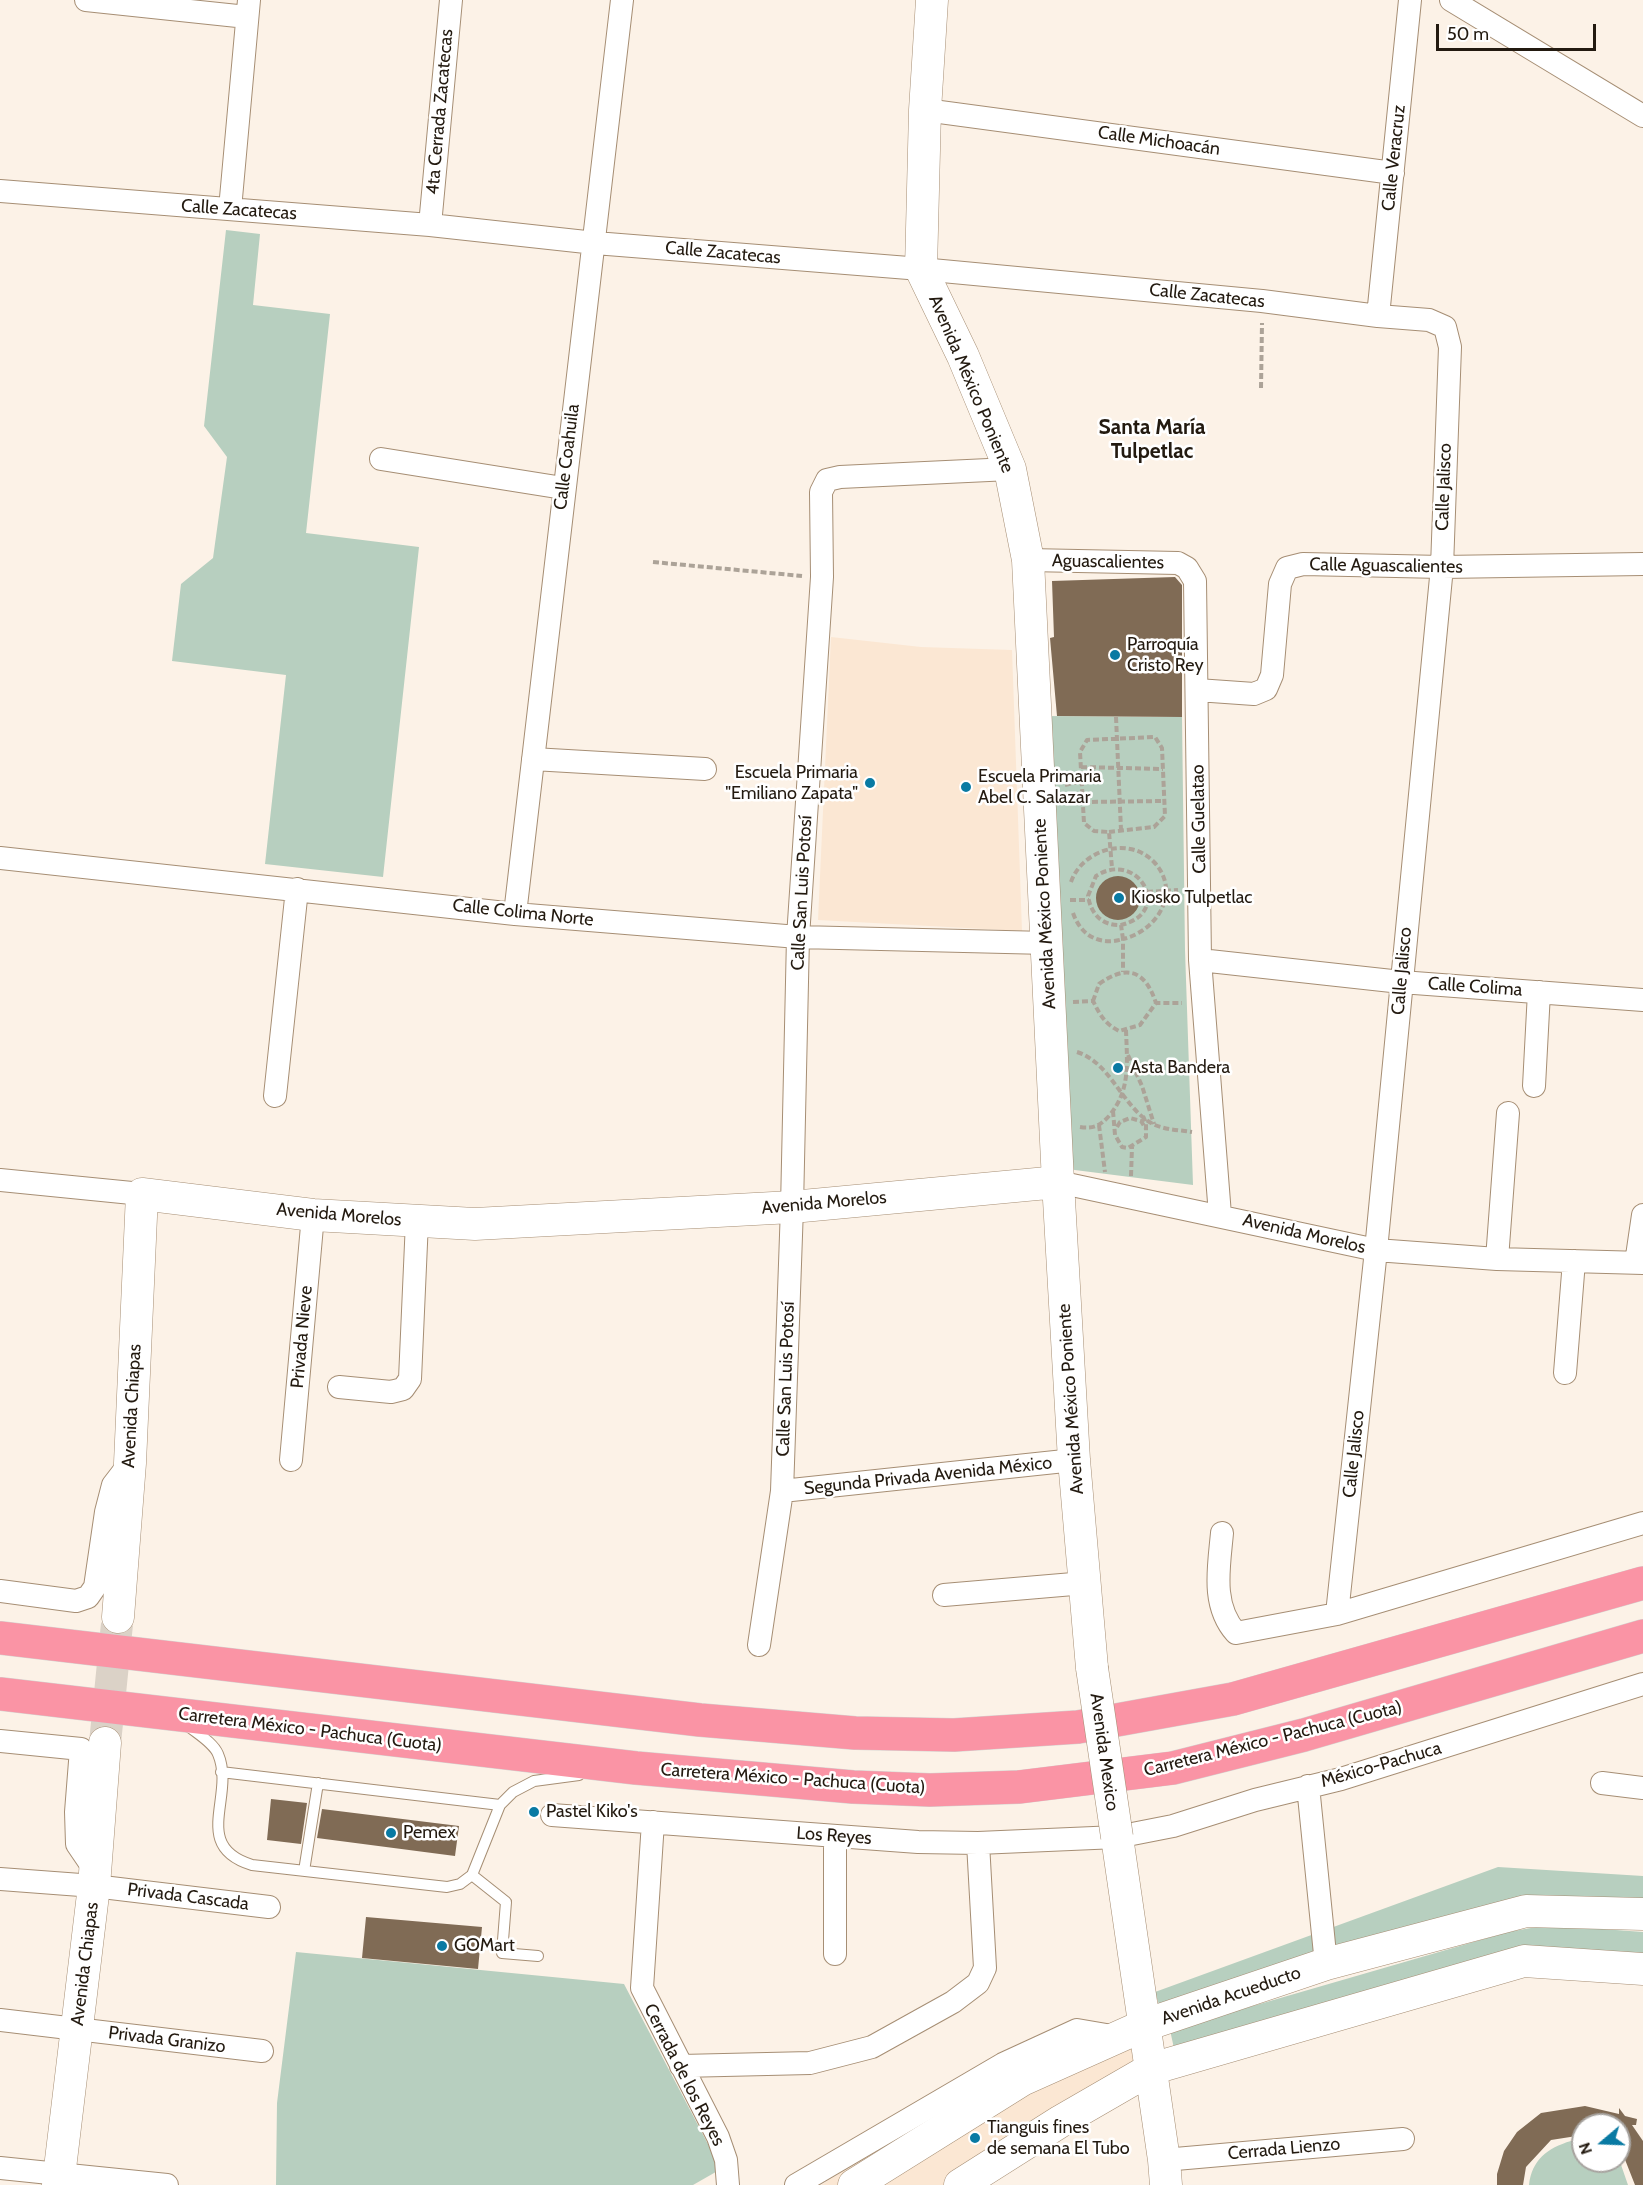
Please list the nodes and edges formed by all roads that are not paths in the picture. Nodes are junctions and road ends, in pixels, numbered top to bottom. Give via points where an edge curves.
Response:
1 (86, 0) edge
2 (451, 0) edge
3 (622, 0) edge
4 (932, 0) edge
5 (1410, 0) edge
6 (1450, 0) edge
7 (248, 8) edge
8 (925, 110) junction
9 (1643, 116) edge
10 (1393, 173) junction
11 (0, 191) edge
12 (230, 209) junction
13 (430, 225) junction
14 (594, 243) junction
15 (921, 269) junction
16 (1378, 316) junction
17 (1445, 327) joint
18 (381, 459) dead end
19 (1010, 468) junction
20 (563, 488) junction
21 (1028, 560) junction
22 (1643, 564) edge
23 (1442, 567) junction
24 (1187, 568) joint
25 (1197, 690) junction
26 (533, 759) junction
27 (705, 769) dead end
28 (0, 858) edge
29 (297, 889) junction
30 (516, 914) junction
31 (798, 937) junction
32 (1047, 943) junction
33 (1200, 960) junction
34 (1401, 982) junction
35 (1539, 992) junction
36 (1643, 1000) edge
37 (1534, 1086) dead end
38 (275, 1096) dead end
39 (1508, 1113) dead end
40 (0, 1180) edge
41 (1058, 1182) junction
42 (142, 1194) junction
43 (792, 1207) junction
44 (313, 1215) junction
45 (1220, 1215) junction
46 (1643, 1215) edge
47 (417, 1221) junction
48 (1376, 1250) junction
49 (1497, 1259) junction
50 (1574, 1261) junction
51 (1640, 1263) edge
52 (1565, 1373) dead end
53 (339, 1387) dead end
54 (291, 1460) dead end
55 (1074, 1460) junction
56 (130, 1463) junction
57 (782, 1491) junction
58 (1643, 1522) edge
59 (1222, 1533) dead end
60 (1085, 1583) junction
61 (1643, 1583) edge
62 (0, 1591) edge
63 (944, 1595) dead end
64 (1337, 1614) junction
65 (118, 1617) tunnel mouth
66 (1643, 1636) edge
67 (0, 1638) edge
68 (759, 1645) dead end
69 (1092, 1668) joint
70 (1643, 1684) edge
71 (0, 1694) edge
72 (173, 1714) junction
73 (0, 1741) edge
74 (105, 1743) tunnel mouth
75 (636, 1768) junction
76 (221, 1772) junction
77 (318, 1783) junction
78 (1602, 1784) dead end
79 (1308, 1786) junction
80 (1643, 1788) edge
81 (500, 1805) junction
82 (552, 1815) dead end
83 (653, 1822) junction
84 (835, 1836) junction
85 (1117, 1837) junction
86 (978, 1843) junction
87 (304, 1871) junction
88 (472, 1875) junction
89 (94, 1878) junction
90 (0, 1879) edge
91 (269, 1907) dead end
92 (1643, 1914) edge
93 (836, 1954) dead end
94 (538, 1956) dead end
95 (1326, 1964) junction
96 (1643, 1969) edge
97 (0, 2020) edge
98 (77, 2030) junction
99 (1132, 2031) junction
100 (262, 2052) dead end
101 (681, 2066) junction
102 (1151, 2069) junction
103 (1403, 2139) dead end
104 (0, 2168) edge
105 (1165, 2173) edge
106 (58, 2180) edge
107 (167, 2185) edge
108 (728, 2185) edge
109 (796, 2185) edge
110 (854, 2185) edge
111 (960, 2185) edge

1 - 7 street
2 - 13 street, 4ta Cerrada Zacatecas
3 - 14 street, Calle Coahuila
4 - 8 street, Avenida México Poniente
5 - 10 street, Calle Veracruz
6 - 9 street
7 - 12 street
8 - 10 street, Calle Michoacán
8 - 15 street, Avenida México Poniente
10 - 16 street, Calle Veracruz
11 - 12 street, Calle Zacatecas
12 - 13 street, Calle Zacatecas
13 - 14 street, Calle Zacatecas
14 - 15 street, Calle Zacatecas
14 - 20 street, Calle Coahuila
15 - 16 street, Calle Zacatecas via 1262,301
15 - 19 street, Avenida México Poniente
16 - 17 street, Calle Zacatecas via 1429,320
17 - 23 street, Calle Jalisco via 1450,346
18 - 20 street
19 - 21 street, Avenida México Poniente
19 - 31 street, Calle San Luis Potosí via 827,480 821,492 822,577
20 - 26 street, Calle Coahuila
21 - 24 street, Aguascalientes via 1178,563
21 - 32 street, Avenida México Poniente
22 - 23 street, Calle Aguascalientes
23 - 25 street, Calle Aguascalientes via 1303,564 1287,568 1280,584 1272,675 1266,689 1254,694
23 - 34 street, Calle Jalisco
24 - 25 street, Calle Guelatao via 1195,581
25 - 33 street, Calle Guelatao
26 - 27 street
26 - 30 street, Calle Coahuila
28 - 29 street, Calle Colima Norte
29 - 30 street, Calle Colima Norte
29 - 38 street
30 - 31 street, Calle Colima Norte
31 - 32 street, Calle Colima Norte
31 - 43 street, Calle San Luis Potosí
32 - 41 street, Avenida México Poniente
33 - 34 street, Calle Colima
33 - 45 street, Calle Guelatao
34 - 35 street, Calle Colima
34 - 48 street, Calle Jalisco
35 - 36 street, Calle Colima
35 - 37 street
39 - 49 street
40 - 42 street, Avenida Morelos
41 - 43 street, Avenida Morelos
41 - 45 street, Avenida Morelos
41 - 55 street, Avenida México Poniente
42 - 44 street, Avenida Morelos
42 - 56 street, Avenida Chiapas
43 - 47 street, Avenida Morelos via 475,1224
43 - 57 street, Calle San Luis Potosí
44 - 47 street, Avenida Morelos
44 - 54 street, Privada Nieve
45 - 48 street, Avenida Morelos
46 - 51 street
47 - 53 street via 410,1379 403,1389 391,1392
48 - 49 street, Avenida Morelos
48 - 64 street, Calle Jalisco
49 - 50 street, Avenida Morelos
50 - 51 street, Avenida Morelos
50 - 52 street
55 - 57 street, Segunda Privada Avenida México
55 - 60 street, Avenida México Poniente
56 - 62 street via 113,1485 95,1587 88,1597 76,1601
56 - 65 street, Avenida Chiapas
57 - 68 street, Calle San Luis Potosí
58 - 64 street
59 - 64 street via 1218,1587 1225,1621 1236,1633
60 - 63 street
60 - 69 street, Avenida México Poniente
61 - 67 highway via 1233,1699 1078,1727 954,1735 855,1733 700,1720
66 - 75 highway, Carretera México - Pachuca (Cuota) via 1304,1735 1173,1768 1094,1780 930,1790
69 - 85 street, Avenida Mexico, bridge
70 - 79 street, México-Pachuca
71 - 72 highway, Carretera México - Pachuca (Cuota)
72 - 75 highway, Carretera México - Pachuca (Cuota)
72 - 76 lane via 218,1753
73 - 89 street via 81,1749 77,1844
74 - 89 street, Avenida Chiapas
75 - 81 lane via 534,1781 513,1792
76 - 77 lane
76 - 87 lane via 219,1836 224,1850 235,1860 252,1865
77 - 81 lane
77 - 87 lane
78 - 80 street
79 - 85 street, México-Pachuca via 1173,1826
79 - 95 street
81 - 88 lane
82 - 83 street, Los Reyes
83 - 84 street, Los Reyes
83 - 101 street, Cerrada de los Reyes via 642,1988
84 - 86 street, Los Reyes
84 - 93 street
85 - 86 street, Los Reyes
85 - 99 street, Avenida Mexico
86 - 101 street via 985,1968 978,1983 953,2002 872,2047 810,2063
87 - 88 lane via 447,1887
88 - 94 lane via 506,1902 502,1953
89 - 90 street, Privada Cascada
89 - 91 street, Privada Cascada
89 - 98 street, Avenida Chiapas
92 - 95 street, Avenida Acueducto via 1526,1911
95 - 99 street, Avenida Acueducto
96 - 102 street via 1524,1961
97 - 98 street, Privada Granizo
98 - 100 street, Privada Granizo
98 - 106 street, Avenida Chiapas
99 - 102 street, Avenida Mexico
99 - 109 street via 1077,2030 1003,2064
99 - 110 street, Avenida Acueducto via 1022,2080
101 - 108 street, Cerrada de los Reyes via 718,2137 726,2160
102 - 105 street, Avenida Mexico
102 - 111 street
103 - 105 street, Cerrada Lienzo
104 - 106 street
106 - 107 street

